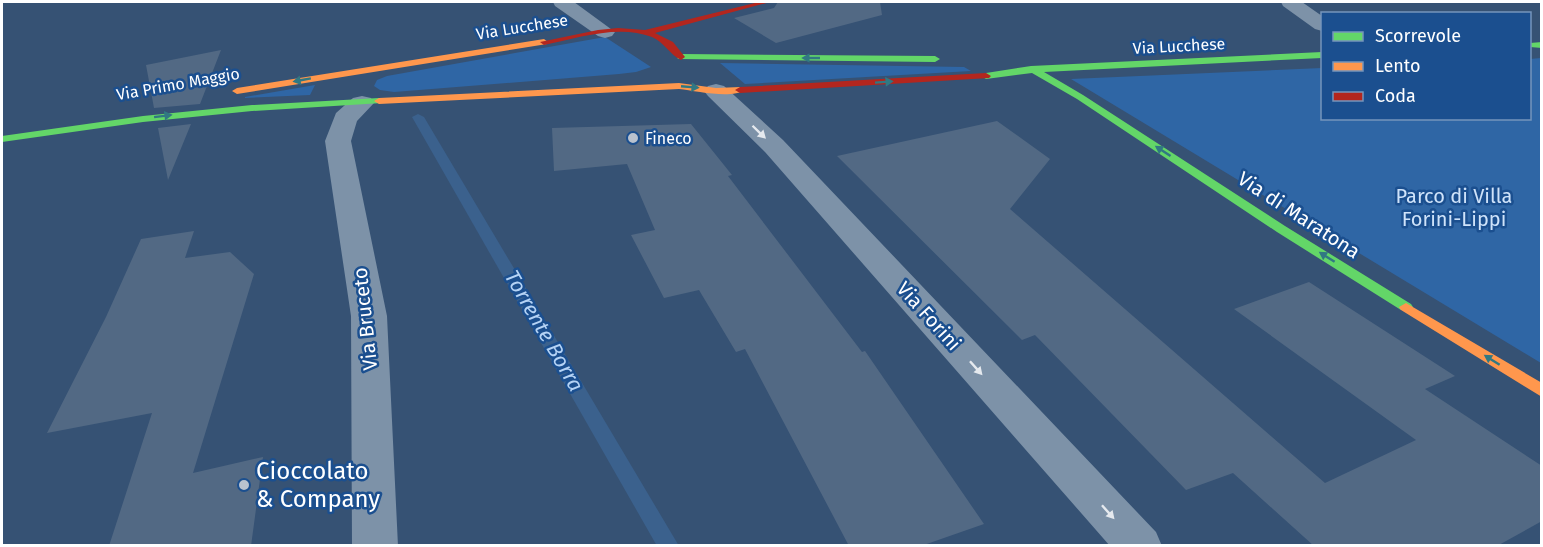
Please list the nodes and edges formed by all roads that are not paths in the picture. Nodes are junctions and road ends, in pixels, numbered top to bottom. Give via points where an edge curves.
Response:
1 (562, 2) edge
2 (766, 2) edge
3 (1290, 2) edge
4 (1321, 24) edge
5 (605, 32) junction
6 (648, 32) junction
7 (1321, 55) edge
8 (681, 57) junction
9 (954, 59) dead end
10 (992, 61) dead end
11 (1037, 70) junction
12 (632, 88) junction
13 (354, 92) junction
14 (716, 92) junction
15 (222, 93) dead end
16 (176, 102) dead end
17 (2, 131) edge
18 (2, 139) edge
19 (1542, 391) edge
20 (375, 546) edge
21 (1139, 546) edge

1 - 5 street
2 - 6 main road
3 - 4 street
5 - 6 main road, Via Lucchese
5 - 13 main road, Via Lucchese
6 - 8 main road, Via Lucchese via 672,43
7 - 11 main road, Via Lucchese
9 -> 8 main road
8 - 12 main road via 680,64 666,77
10 - 11 main road
14 -> 11 main road
19 -> 11 main road, Via di Maratona via 1281,229
12 - 13 main road
12 -> 14 main road via 679,86
13 -> 15 main road, Via Primo Maggio
18 -> 13 main road, Via Primo Maggio
13 - 20 street, Via Bruceto via 338,141 369,316
14 -> 21 street, Via Forini via 774,146
16 - 17 main road, Via Primo Maggio

